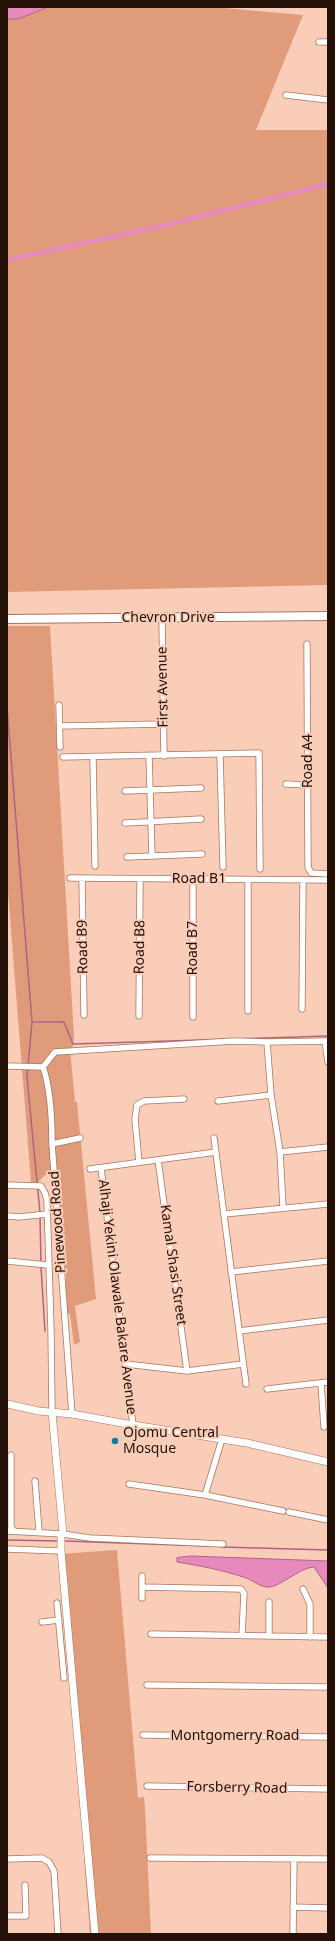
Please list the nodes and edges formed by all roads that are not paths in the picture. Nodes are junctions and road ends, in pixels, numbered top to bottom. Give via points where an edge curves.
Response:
1 (319, 42) dead end
2 (328, 42) edge
3 (286, 95) dead end
4 (328, 100) edge
5 (328, 616) edge
6 (162, 618) junction
7 (7, 619) edge
8 (307, 644) dead end
9 (59, 706) dead end
10 (163, 724) junction
11 (60, 726) junction
12 (60, 747) dead end
13 (220, 754) junction
14 (149, 756) junction
15 (164, 756) junction
16 (63, 757) dead end
17 (93, 757) junction
18 (286, 784) dead end
19 (308, 785) junction
20 (201, 788) dead end
21 (125, 791) dead end
22 (150, 791) junction
23 (201, 819) dead end
24 (151, 822) junction
25 (125, 823) dead end
26 (202, 854) dead end
27 (152, 856) junction
28 (127, 857) dead end
29 (95, 866) dead end
30 (223, 867) dead end
31 (260, 869) dead end
32 (328, 874) edge
33 (70, 878) dead end
34 (82, 878) junction
35 (140, 879) junction
36 (193, 879) junction
37 (248, 880) junction
38 (303, 880) junction
39 (328, 880) edge
40 (302, 1010) dead end
41 (248, 1011) dead end
42 (84, 1015) dead end
43 (139, 1016) dead end
44 (193, 1017) dead end
45 (326, 1041) edge
46 (267, 1042) junction
47 (328, 1062) edge
48 (7, 1066) edge
49 (43, 1067) junction
50 (271, 1095) junction
51 (184, 1099) dead end
52 (218, 1101) dead end
53 (80, 1138) dead end
54 (214, 1138) dead end
55 (52, 1144) junction
56 (328, 1147) edge
57 (216, 1152) junction
58 (280, 1152) junction
59 (158, 1160) junction
60 (139, 1162) junction
61 (101, 1168) junction
62 (90, 1169) dead end
63 (7, 1185) edge
64 (328, 1204) edge
65 (283, 1208) junction
66 (42, 1214) junction
67 (224, 1214) junction
68 (7, 1216) edge
69 (7, 1261) edge
70 (328, 1261) edge
71 (48, 1265) junction
72 (231, 1272) junction
73 (328, 1320) edge
74 (239, 1331) junction
75 (126, 1364) junction
76 (243, 1364) junction
77 (187, 1371) junction
78 (328, 1382) edge
79 (321, 1383) junction
80 (246, 1384) dead end
81 (267, 1389) dead end
82 (7, 1404) edge
83 (52, 1412) junction
84 (72, 1414) junction
85 (133, 1425) junction
86 (324, 1427) dead end
87 (222, 1439) junction
88 (11, 1455) dead end
89 (328, 1462) edge
90 (35, 1481) dead end
91 (130, 1484) dead end
92 (205, 1495) junction
93 (283, 1511) dead end
94 (289, 1512) dead end
95 (328, 1520) edge
96 (7, 1531) edge
97 (14, 1531) junction
98 (39, 1531) junction
99 (62, 1535) junction
100 (223, 1544) dead end
101 (7, 1549) edge
102 (61, 1550) junction
103 (142, 1576) dead end
104 (142, 1587) junction
105 (304, 1589) dead end
106 (142, 1598) dead end
107 (269, 1602) dead end
108 (58, 1603) dead end
109 (62, 1618) junction
110 (42, 1622) dead end
111 (151, 1634) dead end
112 (242, 1636) junction
113 (269, 1636) junction
114 (310, 1637) junction
115 (328, 1637) edge
116 (64, 1678) dead end
117 (147, 1685) dead end
118 (328, 1687) edge
119 (142, 1736) dead end
120 (328, 1737) edge
121 (147, 1786) dead end
122 (328, 1789) edge
123 (150, 1858) dead end
124 (7, 1859) edge
125 (294, 1859) junction
126 (328, 1859) edge
127 (25, 1885) dead end
128 (294, 1907) junction
129 (328, 1908) edge
130 (7, 1916) edge
131 (58, 1934) edge
132 (95, 1934) edge
133 (293, 1934) edge

1 - 2 street
3 - 4 street
5 - 6 main road, Chevron Drive
6 - 7 main road, Chevron Drive
6 - 10 street, First Avenue
8 - 19 street, Road A4
9 - 11 street
10 - 11 street
10 - 15 street, First Avenue
11 - 12 street
13 - 15 street
13 - 30 street
13 - 31 street via 259,753
14 - 15 street
14 - 17 street
14 - 22 street
16 - 17 street
17 - 29 street
18 - 19 street
19 - 32 street, Road A4 via 308,867 311,873
20 - 22 street
21 - 22 street
22 - 24 street
23 - 24 street
24 - 25 street
24 - 27 street
26 - 27 street
27 - 28 street
33 - 34 street, Road B1
34 - 35 street, Road B1
34 - 42 street, Road B9
35 - 36 street, Road B1
35 - 43 street, Road B8
36 - 37 street, Road B1
36 - 44 street, Road B7
37 - 38 street, Road B1
37 - 41 street
38 - 39 street, Road B1
38 - 40 street
45 - 46 street
45 - 47 street
46 - 49 street via 234,1041 55,1052
46 - 50 street
48 - 49 street
49 - 55 street, Pinewood Road via 52,1118
50 - 52 street
50 - 58 street
51 - 60 street via 144,1101 137,1105 135,1119
53 - 55 street
54 - 57 street
55 - 84 street, Pinewood Road
56 - 58 street
57 - 59 street
57 - 67 street
58 - 65 street
59 - 60 street
59 - 77 street, Kamal Shasi Street
60 - 61 street
61 - 62 street
61 - 75 street, Alhaji Yekini Olawale Bakare Avenue
63 - 66 street via 38,1186 45,1193
64 - 65 street
65 - 67 street
66 - 68 street
66 - 71 street
67 - 72 street
69 - 71 street
70 - 72 street
71 - 83 street via 52,1330
72 - 74 street
73 - 74 street
74 - 76 street
75 - 77 street
75 - 85 street, Alhaji Yekini Olawale Bakare Avenue
76 - 77 street
76 - 80 street
78 - 79 street
79 - 81 street
79 - 86 street
82 - 83 street
83 - 84 street
83 - 99 street
84 - 85 street
85 - 87 street
87 - 89 street
87 - 92 street
88 - 97 street via 11,1527
90 - 98 street
91 - 92 street
92 - 93 street
94 - 95 street
96 - 97 street
97 - 98 street
98 - 99 street
99 - 100 street
99 - 102 street
101 - 102 street
102 - 109 street
103 - 104 street
104 - 106 street
104 - 112 street via 241,1589 244,1593
105 - 114 street via 310,1604
107 - 113 street
108 - 109 street
109 - 110 street
109 - 116 street
109 - 132 street
111 - 112 street
112 - 113 street
113 - 114 street
114 - 115 street
117 - 118 street
119 - 120 street, Montgomerry Road
121 - 122 street, Forsberry Road
123 - 125 street
124 - 131 street via 42,1858 49,1862 54,1871
125 - 126 street
125 - 128 street
127 - 130 street via 26,1916
128 - 129 street
128 - 133 street

